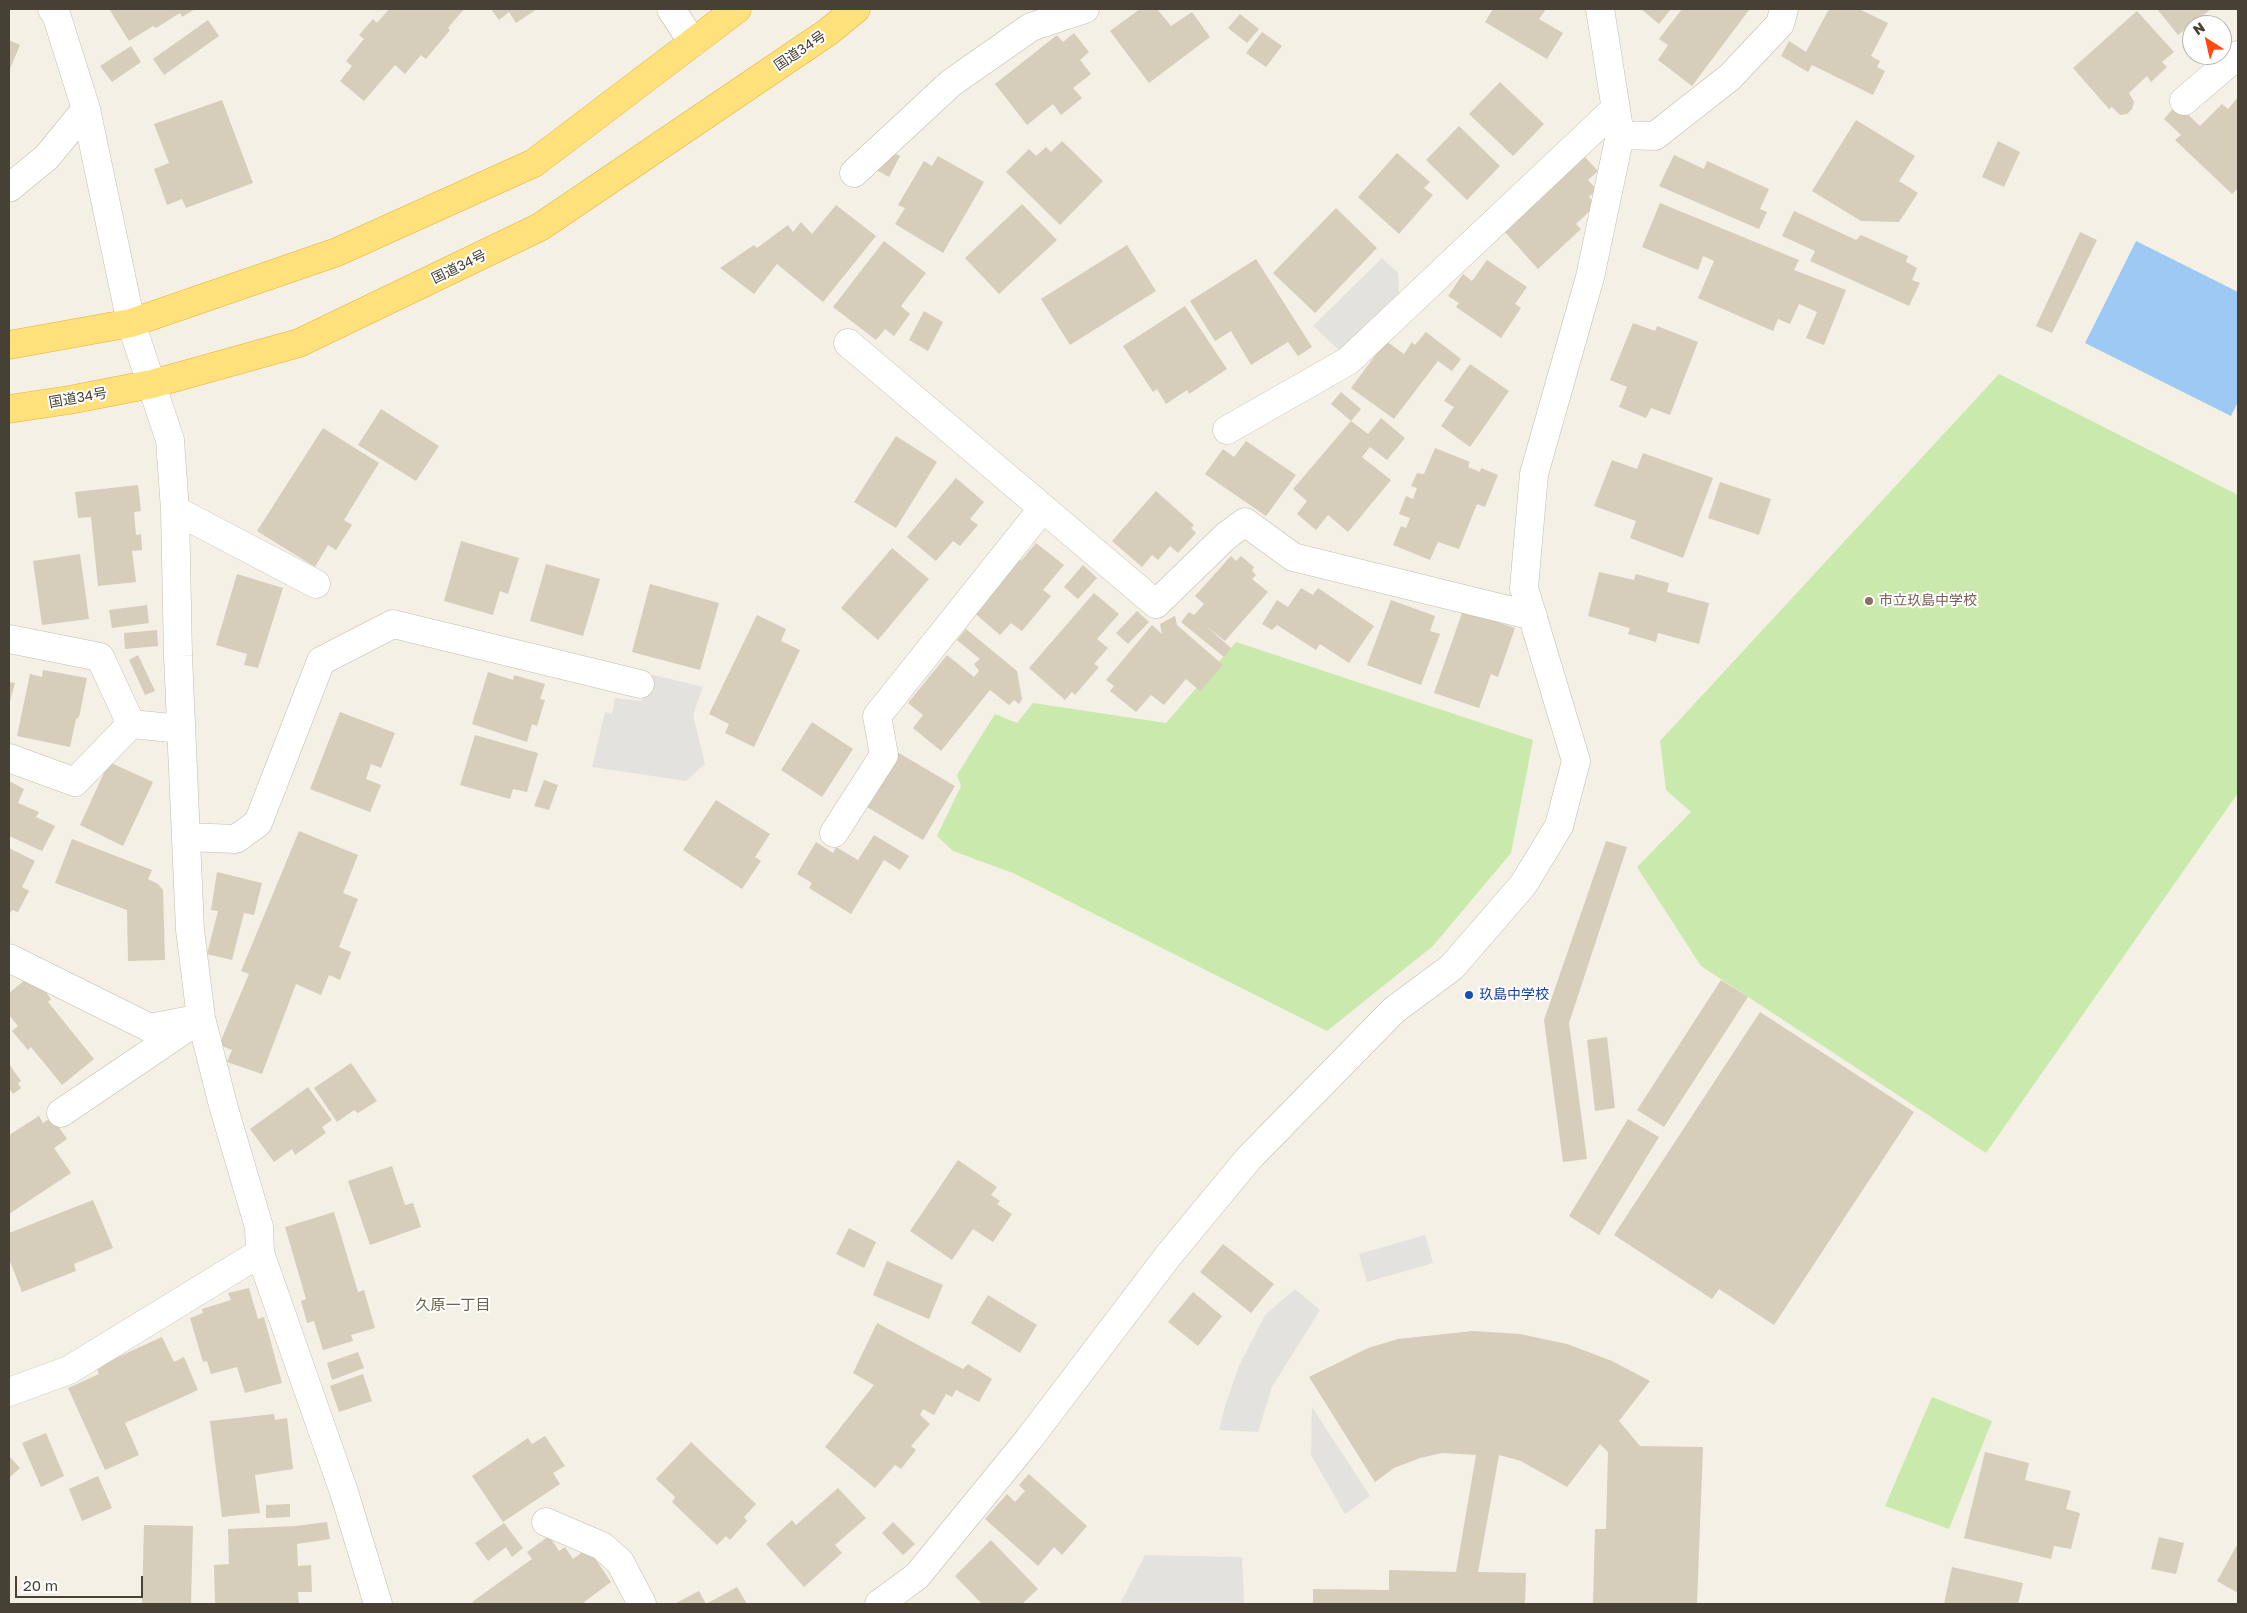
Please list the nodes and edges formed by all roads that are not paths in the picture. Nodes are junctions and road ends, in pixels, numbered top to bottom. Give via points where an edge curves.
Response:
1 (52, 9) edge
2 (671, 9) edge
3 (737, 9) edge
4 (856, 9) edge
5 (1085, 9) edge
6 (1600, 9) edge
7 (1784, 9) edge
8 (692, 43) junction
9 (2238, 55) edge
10 (2184, 101) dead end
11 (1616, 108) junction
12 (86, 109) junction
13 (1620, 135) junction
14 (854, 173) dead end
15 (9, 188) edge
16 (131, 323) junction
17 (848, 343) dead end
18 (9, 345) edge
19 (152, 384) junction
20 (9, 409) edge
21 (1227, 430) dead end
22 (1043, 508) junction
23 (175, 510) junction
24 (316, 584) dead end
25 (1533, 616) junction
26 (9, 639) edge
27 (640, 684) dead end
28 (131, 724) junction
29 (182, 729) junction
30 (9, 758) edge
31 (834, 832) dead end
32 (186, 837) junction
33 (12, 965) edge
34 (200, 1018) junction
35 (61, 1112) dead end
36 (260, 1253) junction
37 (9, 1392) edge
38 (546, 1522) dead end
39 (378, 1604) edge
40 (642, 1604) edge
41 (879, 1604) edge

1 - 12 street
2 - 8 street
3 - 8 highway
4 - 19 highway, 国道34号 via 828,32 540,228 299,344
5 - 14 street via 1031,27 951,83
6 - 11 street
7 - 13 street via 1780,24 1730,77 1655,136
8 - 16 highway via 534,163 338,252
9 - 10 street
11 - 13 street
11 - 21 street via 1348,361
12 - 15 street via 47,157
12 - 16 street
13 - 25 street via 1590,277 1534,474 1524,588
16 - 18 highway
16 - 19 street
17 - 22 street
19 - 20 highway, 国道34号
19 - 23 street via 170,440
22 - 25 street via 1156,604 1226,536 1245,522 1293,557
22 - 31 street via 876,716 884,755
23 - 24 street
23 - 29 street
25 - 41 street via 1576,761 1559,826 1523,885 1452,967 1394,1010 1249,1158 917,1576
26 - 28 street via 100,657
27 - 32 street via 393,624 321,661 258,823 236,839
28 - 29 street
28 - 30 street via 75,782
29 - 32 street
32 - 34 street via 190,930
33 - 34 street via 150,1028
34 - 35 street
34 - 36 street via 259,1226
36 - 37 street via 68,1370
36 - 39 street via 344,1492
38 - 40 street via 602,1546 620,1562

